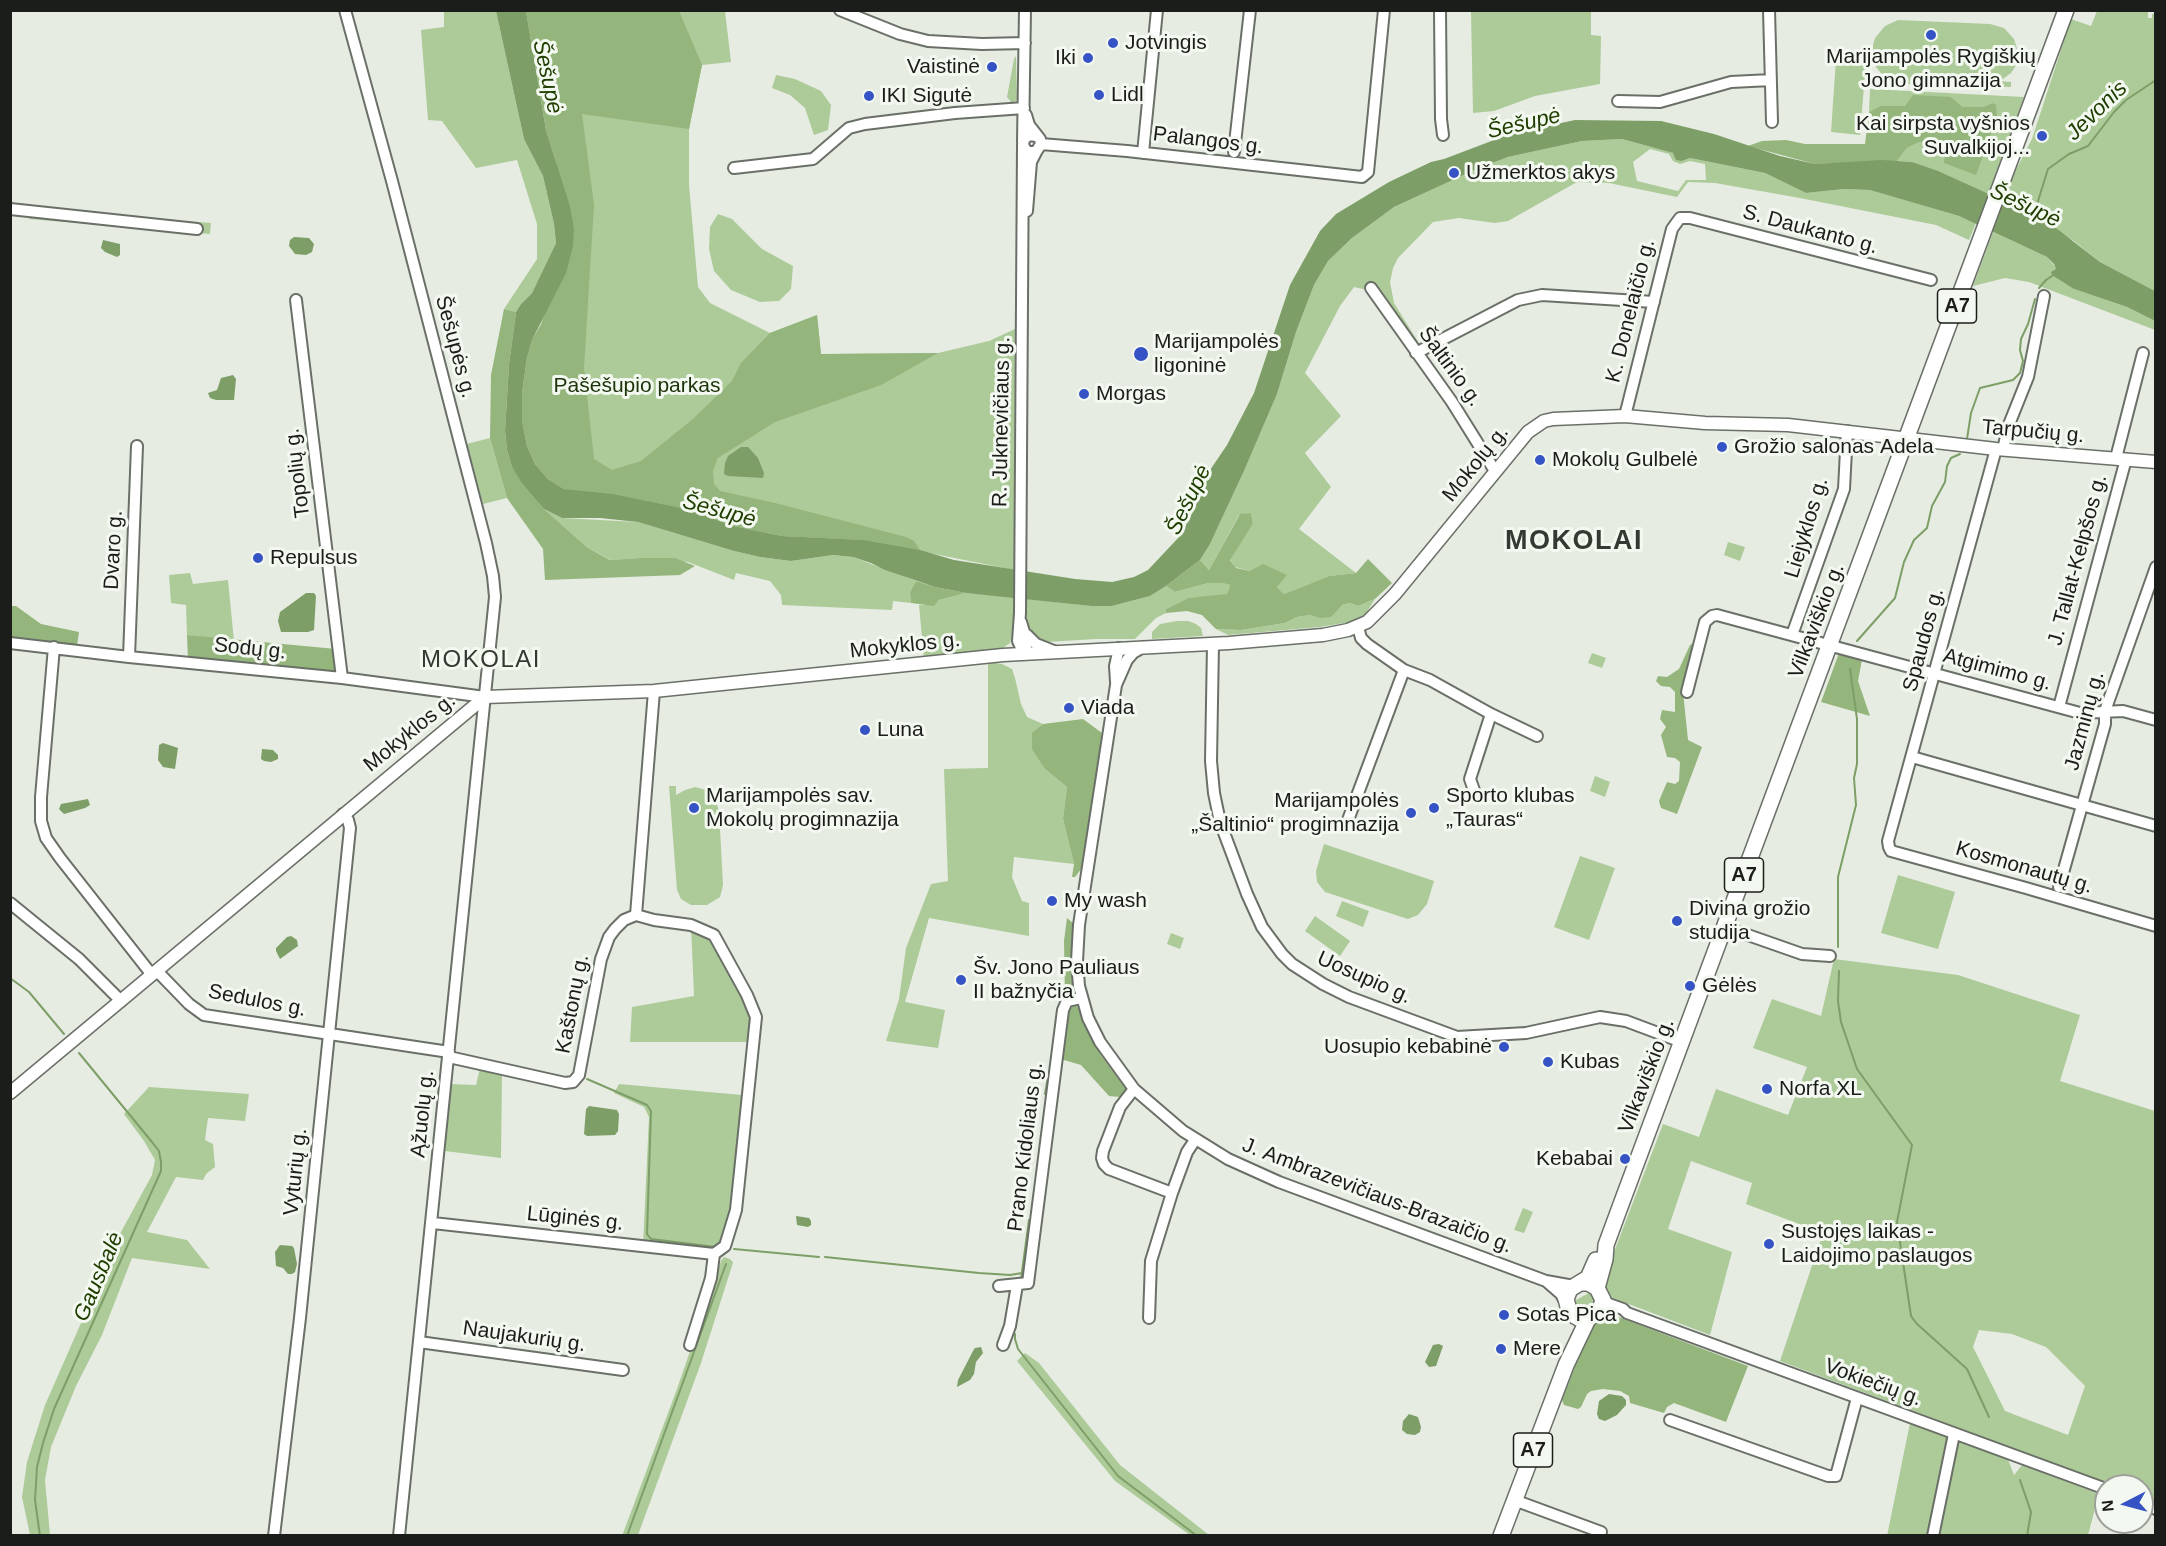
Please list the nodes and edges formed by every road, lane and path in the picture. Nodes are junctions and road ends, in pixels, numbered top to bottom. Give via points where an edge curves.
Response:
1 (345, 10) edge
2 (840, 10) edge
3 (1025, 10) edge
4 (1157, 10) edge
5 (1250, 10) edge
6 (1384, 10) edge
7 (1440, 10) edge
8 (1769, 10) edge
9 (2067, 10) edge
10 (1025, 43) junction
11 (1771, 80) junction
12 (1618, 101) dead end
13 (1024, 110) junction
14 (1772, 122) dead end
15 (1443, 135) dead end
16 (1023, 144) junction
17 (1038, 144) junction
18 (1234, 152) dead end
19 (1143, 153) junction
20 (734, 168) dead end
21 (10, 209) edge
22 (1680, 218) joint
23 (1023, 226) junction
24 (197, 230) dead end
25 (1931, 280) dead end
26 (1371, 288) dead end
27 (2044, 296) dead end
28 (297, 300) dead end
29 (1654, 302) junction
30 (1416, 353) junction
31 (2143, 353) dead end
32 (1625, 416) junction
33 (1847, 430) junction
34 (1908, 438) junction
35 (137, 446) dead end
36 (1999, 450) junction
37 (2121, 458) junction
38 (2156, 462) edge
39 (1496, 471) junction
40 (2156, 567) edge
41 (2151, 591) edge
42 (1358, 627) junction
43 (1792, 635) junction
44 (1022, 638) junction
45 (10, 643) edge
46 (1213, 644) junction
47 (1830, 645) junction
48 (54, 647) junction
49 (1143, 647) junction
50 (1119, 648) junction
51 (1095, 650) junction
52 (1056, 652) junction
53 (1024, 654) junction
54 (1003, 656) junction
55 (129, 657) junction
56 (1119, 666) junction
57 (1404, 670) junction
58 (1935, 674) junction
59 (342, 678) junction
60 (654, 691) junction
61 (1688, 692) dead end
62 (485, 697) junction
63 (2059, 706) junction
64 (2105, 711) junction
65 (1491, 714) junction
66 (2156, 720) edge
67 (1537, 736) dead end
68 (1912, 757) junction
69 (1476, 796) dead end
70 (2083, 804) junction
71 (344, 813) junction
72 (1348, 820) dead end
73 (2156, 826) edge
74 (1889, 846) joint
75 (2060, 887) dead end
76 (10, 903) edge
77 (636, 915) junction
78 (2156, 926) edge
79 (1725, 927) junction
80 (1830, 956) dead end
81 (154, 973) junction
82 (1081, 998) junction
83 (121, 1001) junction
84 (330, 1035) junction
85 (1682, 1042) junction
86 (449, 1054) junction
87 (1134, 1089) junction
88 (10, 1093) edge
89 (1195, 1140) junction
90 (1172, 1193) junction
91 (433, 1223) junction
92 (714, 1254) junction
93 (1546, 1281) junction
94 (999, 1286) dead end
95 (1017, 1286) junction
96 (1589, 1288) junction
97 (1570, 1310) junction
98 (1627, 1313) junction
99 (1592, 1317) junction
100 (1149, 1318) dead end
101 (419, 1342) junction
102 (1003, 1344) dead end
103 (690, 1345) dead end
104 (1566, 1365) junction
105 (623, 1370) dead end
106 (1857, 1398) junction
107 (1670, 1420) dead end
108 (1954, 1434) junction
109 (2094, 1484) edge
110 (1514, 1500) junction
111 (274, 1536) edge
112 (399, 1536) edge
113 (1501, 1536) edge
114 (1600, 1536) edge
115 (1933, 1536) edge

1 - 62 street, Šešupės g. via 490,562 495,597
2 - 10 street via 928,41
3 - 10 street, R. Juknevičiaus g.
4 - 19 street
5 - 18 street
6 - 19 street, Palangos g. via 1371,171 1362,177
7 - 15 street
8 - 11 street
9 - 34 highway, Vilkaviškio g. / A7
10 - 13 street, R. Juknevičiaus g.
11 - 12 street via 1731,82 1660,102
11 - 14 street
13 - 16 street, R. Juknevičiaus g.
13 - 17 street, R. Juknevičiaus g.
13 - 20 street via 955,113 865,124 849,128 813,159
16 - 17 street via 1028,152
16 - 17 street via 1029,135
16 - 23 street, R. Juknevičiaus g.
17 - 19 street, Palangos g.
17 - 23 street, R. Juknevičiaus g. via 1031,162
21 - 24 street
22 - 25 street, S. Daukanto g.
22 - 29 street, K. Donelaičio g. via 1672,229
23 - 44 street, R. Juknevičiaus g.
26 - 30 street, Šaltinio g.
27 - 36 street, Spaudos g. via 2028,376
28 - 59 street, Topolių g.
29 - 30 street via 1542,295 1526,298
29 - 32 street, K. Donelaičio g.
30 - 39 street, Šaltinio g.
31 - 37 street, J. Tallat-Kelpšos g.
32 - 33 main road, Mokolų g.
32 - 39 main road, Mokolų g. via 1544,422 1528,432
33 - 34 main road, Mokolų g.
33 - 43 street, Liejyklos g. via 1844,489
34 - 36 main road, Tarpučių g.
34 - 47 highway, Vilkaviškio g. / A7
35 - 55 street, Dvaro g.
36 - 37 main road, Tarpučių g.
36 - 58 street, Spaudos g.
37 - 38 main road, Tarpučių g.
37 - 63 street, J. Tallat-Kelpšos g.
39 - 42 main road, Mokolų g. via 1395,594
40 - 41 street, Jazminų g.
41 - 64 street, Jazminų g.
42 - 46 main road, Mokolų g. via 1323,635
42 - 57 street via 1367,644
43 - 47 street, Atgimimo g.
43 - 61 street, Atgimimo g. via 1712,616 1702,631
44 - 52 street
44 - 53 street
44 - 54 street
45 - 48 street, Sodų g.
46 - 49 main road, Mokolų g.
46 - 85 street, Uosupio g. via 1211,761 1220,822 1263,927 1292,964 1349,997 1457,1037 1513,1035 1600,1017 1626,1021
47 - 58 street, Atgimimo g.
47 - 79 highway, Vilkaviškio g. / A7
48 - 55 street, Sodų g.
48 - 81 street, Sedulos g. via 41,797 46,838
49 - 50 main road, Mokolų g.
49 - 56 street, J. Ambrazevičiaus-Brazaičio g.
50 - 51 main road, Mokyklos g.
50 - 56 street, J. Ambrazevičiaus-Brazaičio g.
51 - 52 main road, Mokyklos g.
51 - 56 street
52 - 53 main road, Mokyklos g.
53 - 54 main road, Mokyklos g.
54 - 60 main road, Mokyklos g.
55 - 59 street, Sodų g.
56 - 82 street, J. Ambrazevičiaus-Brazaičio g. via 1079,925
57 - 65 street
57 - 72 street
58 - 63 street, Atgimimo g.
58 - 68 street, Spaudos g.
59 - 62 street, Sodų g.
60 - 62 main road, Mokyklos g.
60 - 77 street
62 - 71 main road, Mokyklos g.
62 - 86 street, Ąžuolų g.
63 - 64 street, Atgimimo g. via 2080,712
64 - 66 street, Atgimimo g. via 2123,711
64 - 70 street, Jazminų g.
65 - 67 street
65 - 69 street via 1470,779
68 - 70 street
68 - 74 street, Spaudos g.
70 - 73 street
70 - 75 street, Jazminų g.
71 - 81 main road, Mokyklos g.
71 - 84 street, Vyturių g. via 350,828
74 - 78 street, Kosmonautų g.
76 - 83 street via 79,959
77 - 86 street, Kaštonų g. via 624,920 604,946 579,1075 573,1082
77 - 92 street via 691,925 714,935 756,1017 736,1210 725,1246
79 - 80 street via 1802,954
79 - 85 highway, Vilkaviškio g. / A7
81 - 83 main road, Mokyklos g.
81 - 84 street, Sedulos g. via 204,1015
82 - 87 street, J. Ambrazevičiaus-Brazaičio g. via 1100,1042
82 - 95 street, Prano Kidoliaus g. via 1067,1001 1064,1010 1028,1283
83 - 88 main road, Mokyklos g.
84 - 86 street, Sedulos g.
84 - 111 street, Vyturių g.
85 - 96 highway, Vilkaviškio g. / A7 via 1606,1245 1605,1259
86 - 91 street, Ąžuolų g.
87 - 89 street, J. Ambrazevičiaus-Brazaičio g.
87 - 90 street via 1120,1107 1103,1151 1104,1164
89 - 90 street
89 - 93 street, J. Ambrazevičiaus-Brazaičio g. via 1240,1166 1279,1182
90 - 100 street via 1151,1261
91 - 92 street, Lūginės g.
91 - 101 street, Ąžuolų g.
92 - 103 street via 711,1278
93 - 96 street, J. Ambrazevičiaus-Brazaičio g.
93 - 97 street via 1561,1293
94 - 95 street
95 - 102 street
96 - 97 highway, Vilkaviškio g. / A7 via 1568,1294
96 - 98 street, Vokiečių g.
96 - 99 highway, Vilkaviškio g. / A7 via 1601,1308
97 - 99 highway via 1580,1318
97 - 104 highway, Vilkaviškio g. / A7 via 1574,1324
98 - 99 street, Vokiečių g. via 1606,1312
98 - 106 street, Vokiečių g.
99 - 104 highway, Vilkaviškio g. / A7
101 - 105 street, Naujakurių g.
101 - 112 street, Ąžuolų g.
104 - 110 highway, Vilkaviškio g. / A7
106 - 107 street via 1836,1476
106 - 108 street, Vokiečių g.
108 - 109 street, Vokiečių g.
108 - 115 street
110 - 113 highway, Vilkaviškio g. / A7
110 - 114 street via 1601,1532

